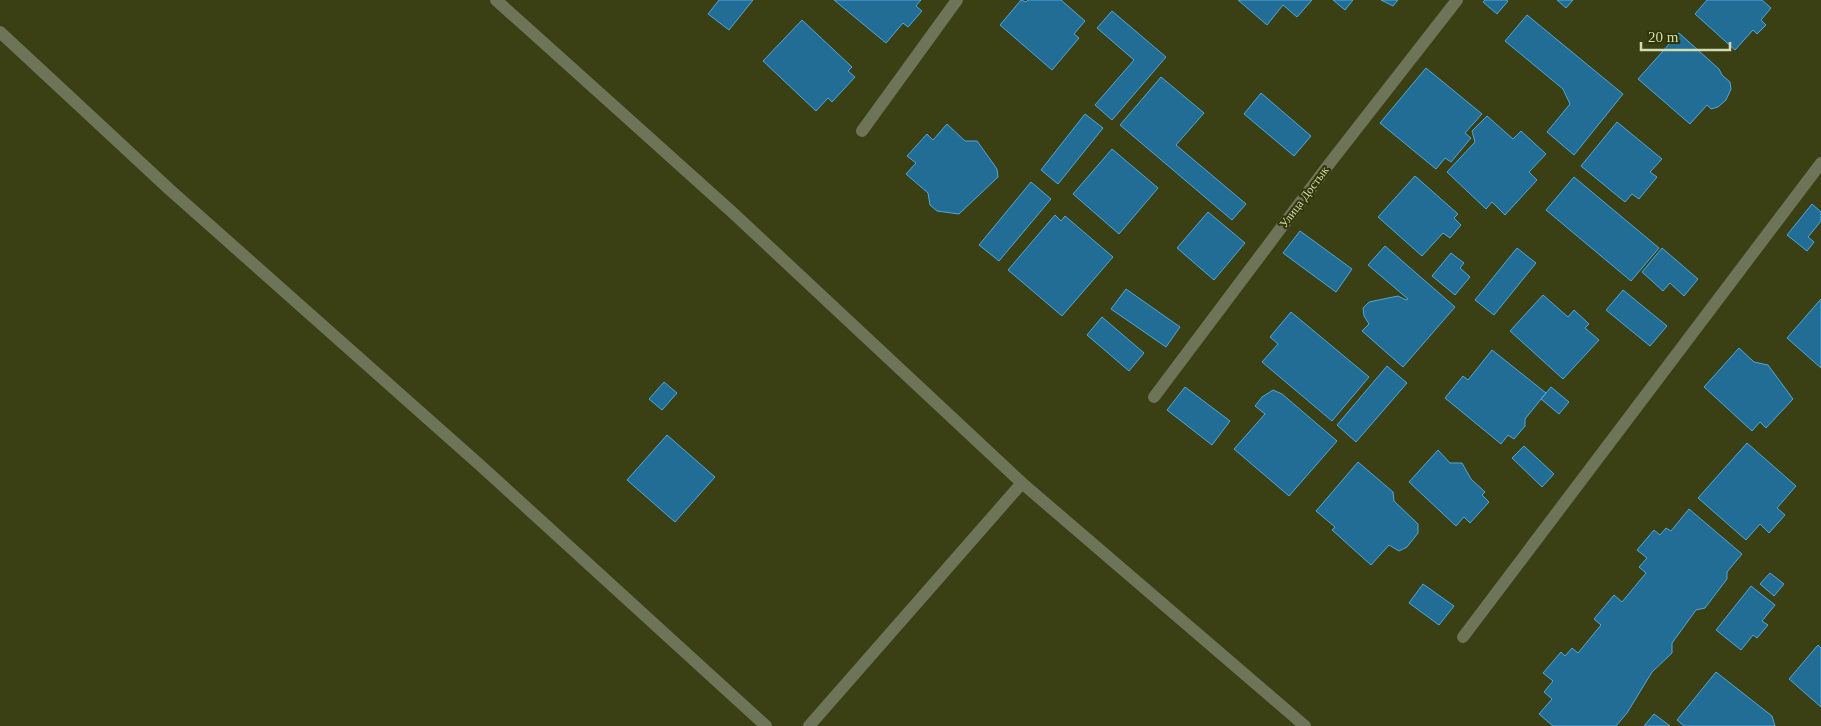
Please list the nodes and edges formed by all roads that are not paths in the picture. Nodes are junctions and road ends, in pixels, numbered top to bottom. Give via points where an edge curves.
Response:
1 (496, 0) edge
2 (957, 0) edge
3 (1457, 0) edge
4 (0, 32) edge
5 (862, 131) dead end
6 (1821, 163) edge
7 (1154, 397) dead end
8 (1022, 483) junction
9 (1463, 637) dead end
10 (766, 726) edge
11 (808, 726) edge
12 (1305, 726) edge

1 - 8 street via 732,212
2 - 5 street
3 - 7 street, Улица Достык
4 - 10 street via 169,189 489,473
6 - 9 street
8 - 11 street
8 - 12 street

